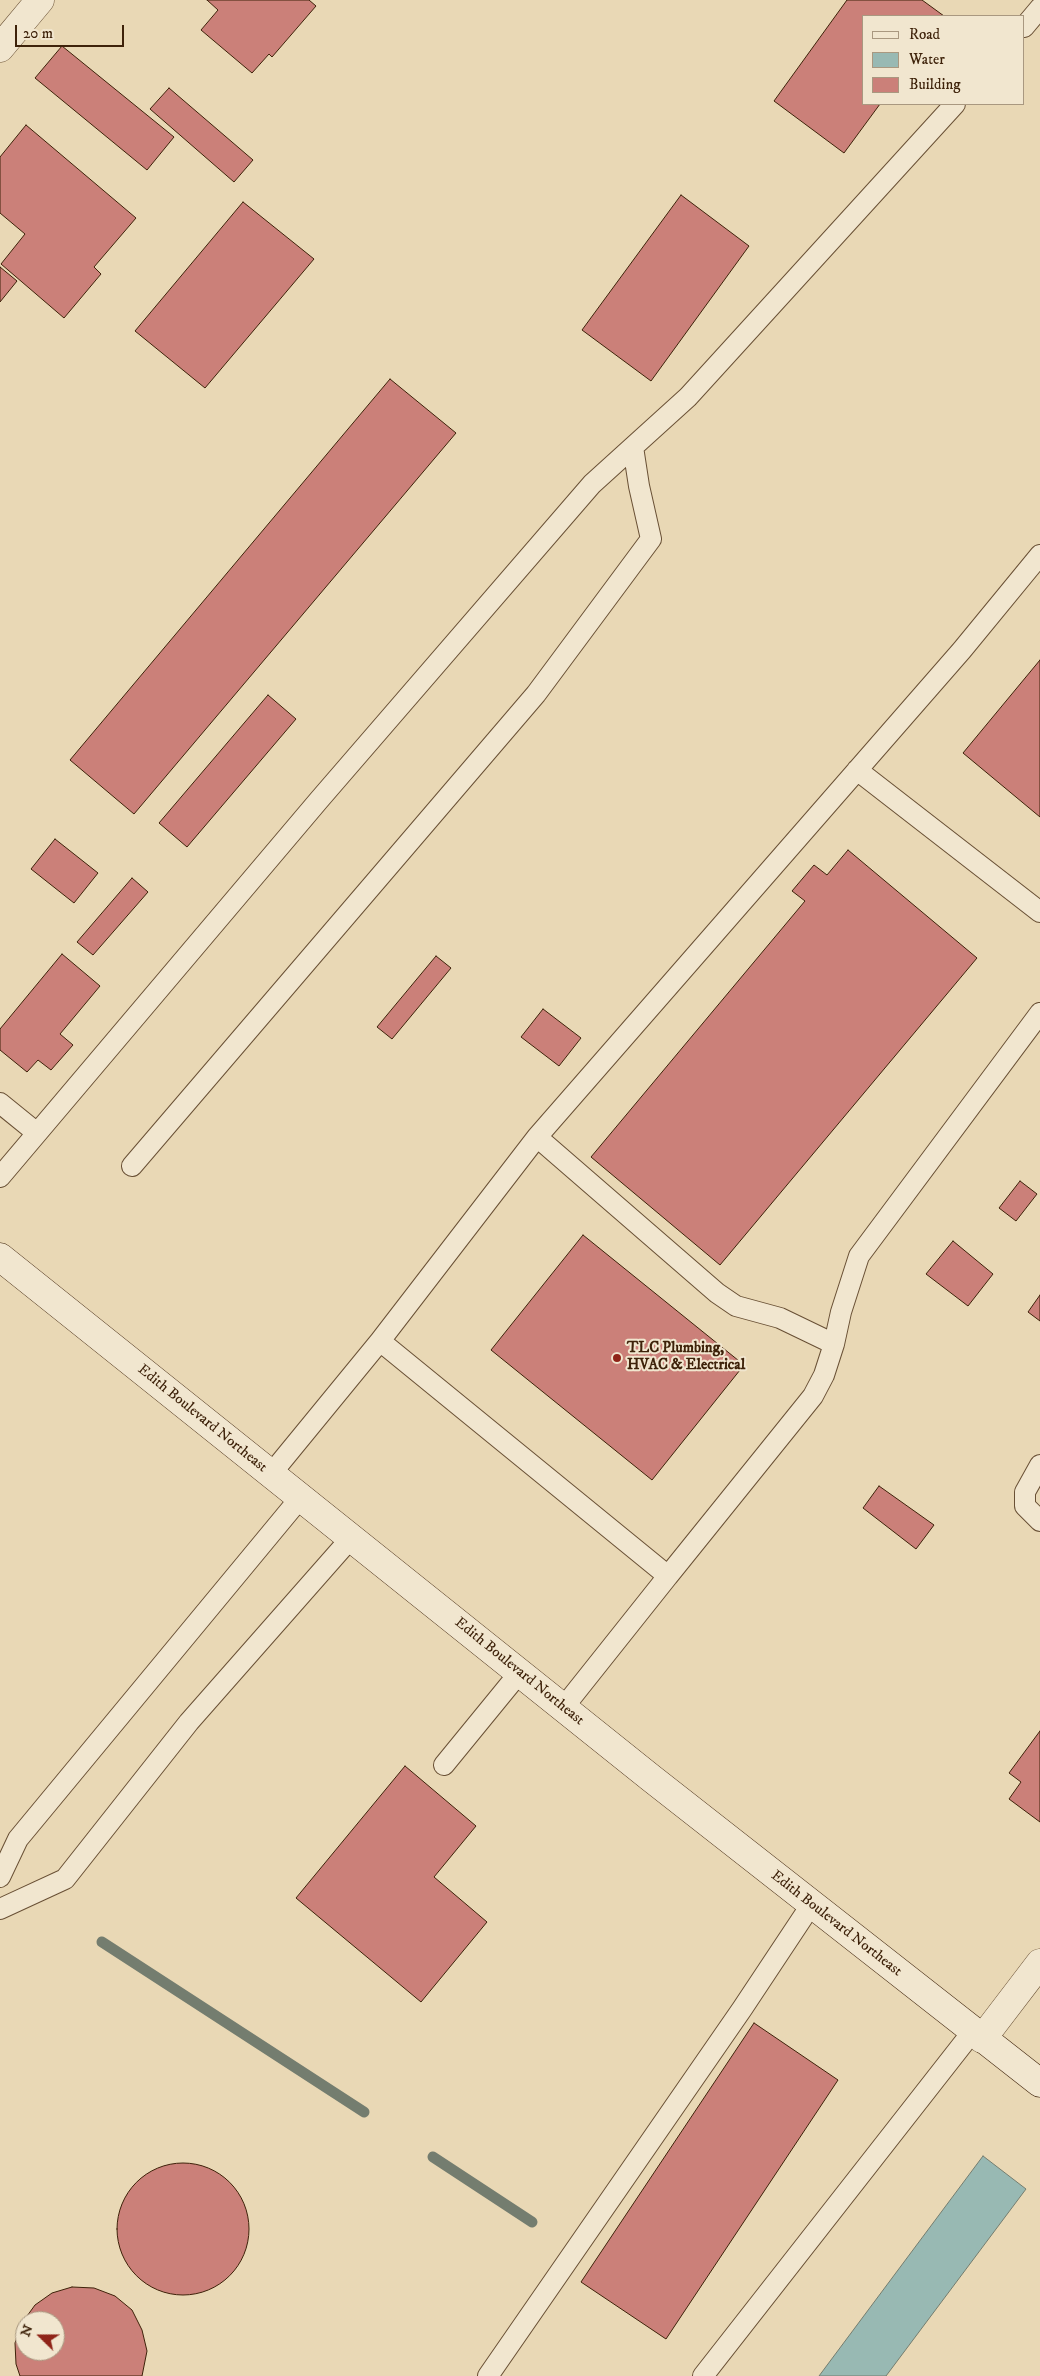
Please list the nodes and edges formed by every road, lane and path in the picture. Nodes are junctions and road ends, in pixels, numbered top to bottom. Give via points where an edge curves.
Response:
1 (40, 0) edge
2 (1040, 8) edge
3 (1025, 26) edge
4 (0, 48) edge
5 (954, 105) edge
6 (633, 447) junction
7 (1040, 555) edge
8 (857, 770) junction
9 (1040, 912) edge
10 (1040, 1013) edge
11 (0, 1103) edge
12 (37, 1133) junction
13 (537, 1137) junction
14 (132, 1166) dead end
15 (0, 1177) edge
16 (0, 1257) edge
17 (380, 1340) junction
18 (834, 1344) junction
19 (1040, 1465) edge
20 (271, 1474) junction
21 (301, 1497) junction
22 (1040, 1521) edge
23 (351, 1538) junction
24 (668, 1576) junction
25 (520, 1672) junction
26 (563, 1708) junction
27 (444, 1765) dead end
28 (0, 1877) edge
29 (812, 1904) junction
30 (0, 1909) edge
31 (1040, 1963) edge
32 (978, 2036) junction
33 (1040, 2083) edge
34 (488, 2376) edge
35 (703, 2376) edge

1 - 4 street
2 - 3 lane
5 - 6 lane via 688,397
6 - 12 lane via 592,484 325,792
6 - 14 lane via 651,539 536,694
7 - 8 lane
8 - 9 lane
8 - 13 lane
10 - 18 lane via 859,1256
11 - 12 lane
12 - 15 lane
13 - 17 lane
13 - 18 lane via 717,1293 736,1306 780,1318
16 - 20 street, Edith Boulevard Northeast
17 - 20 lane
17 - 24 lane
18 - 24 lane via 813,1396
19 - 22 lane via 1025,1492 1026,1506
20 - 21 street, Edith Boulevard Northeast
21 - 23 street, Edith Boulevard Northeast
21 - 28 lane via 18,1839
23 - 25 street, Edith Boulevard Northeast
23 - 30 lane via 189,1722 65,1878
24 - 26 lane
25 - 26 street, Edith Boulevard Northeast
25 - 27 lane
26 - 29 street, Edith Boulevard Northeast
29 - 32 street, Edith Boulevard Northeast
29 - 34 lane
31 - 32 street
32 - 33 street, Edith Boulevard Northeast
32 - 35 lane

